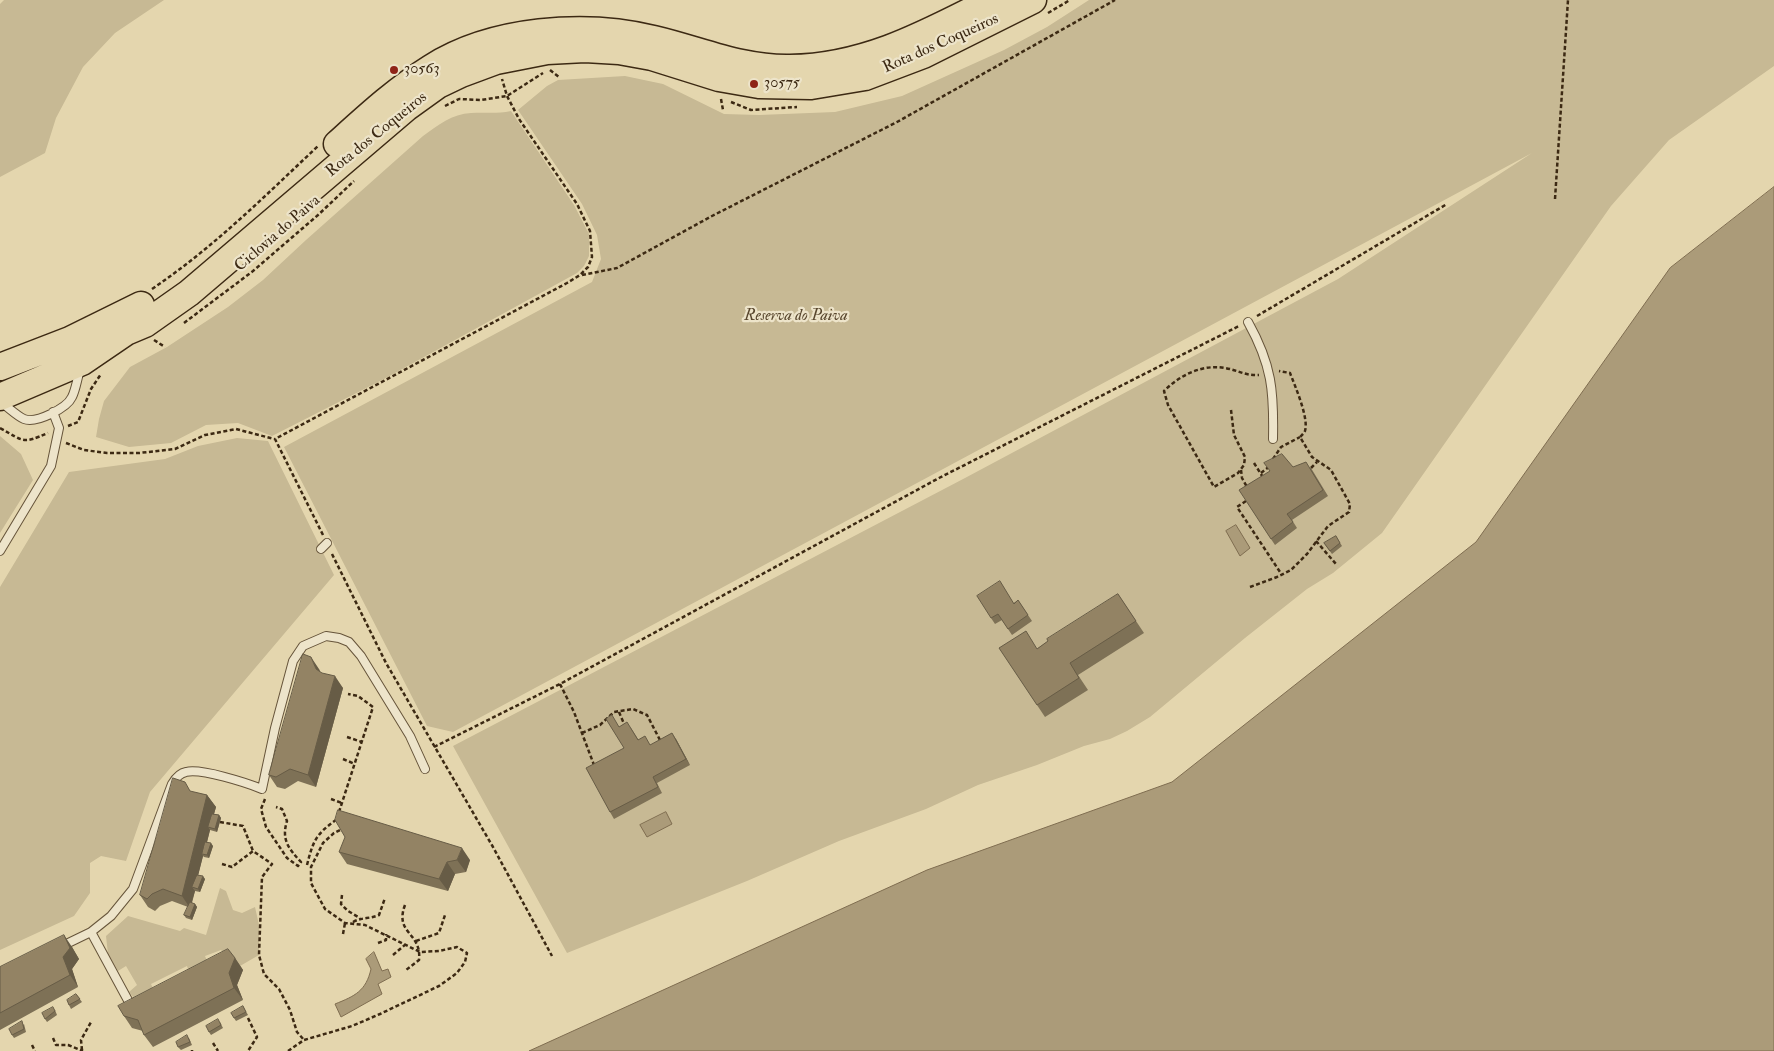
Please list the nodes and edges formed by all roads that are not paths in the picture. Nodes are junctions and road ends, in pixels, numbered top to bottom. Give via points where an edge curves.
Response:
1 (992, 0) edge
2 (1039, 8) edge
3 (1248, 322) road end
4 (93, 366) junction
5 (0, 367) edge
6 (0, 397) edge
7 (0, 402) edge
8 (53, 412) junction
9 (1273, 440) dead end
10 (0, 551) edge
11 (425, 769) dead end
12 (91, 932) junction
13 (50, 952) edge
14 (139, 1007) edge

1 - 5 main road, Rota dos Coqueiros via 913,40 855,60 826,65 790,68 753,66 626,33 563,29 486,44 457,54 392,95 220,248 162,292 136,309 70,340
2 - 4 main road, Rota dos Coqueiros via 864,78 810,86 730,81 652,57 585,48 547,51 496,61 438,85 406,108 189,293 145,324 126,332
3 - 9 lane via 1270,371
4 - 6 main road, Rota dos Coqueiros
4 - 8 lane via 73,396
7 - 8 lane via 24,419 34,420
8 - 10 lane via 59,428 49,472
11 - 12 lane via 410,736 349,642 326,636 303,646 293,661 262,789 199,772 186,772 177,777 133,889 111,916
12 - 13 lane
12 - 14 lane via 130,1004 134,1008

